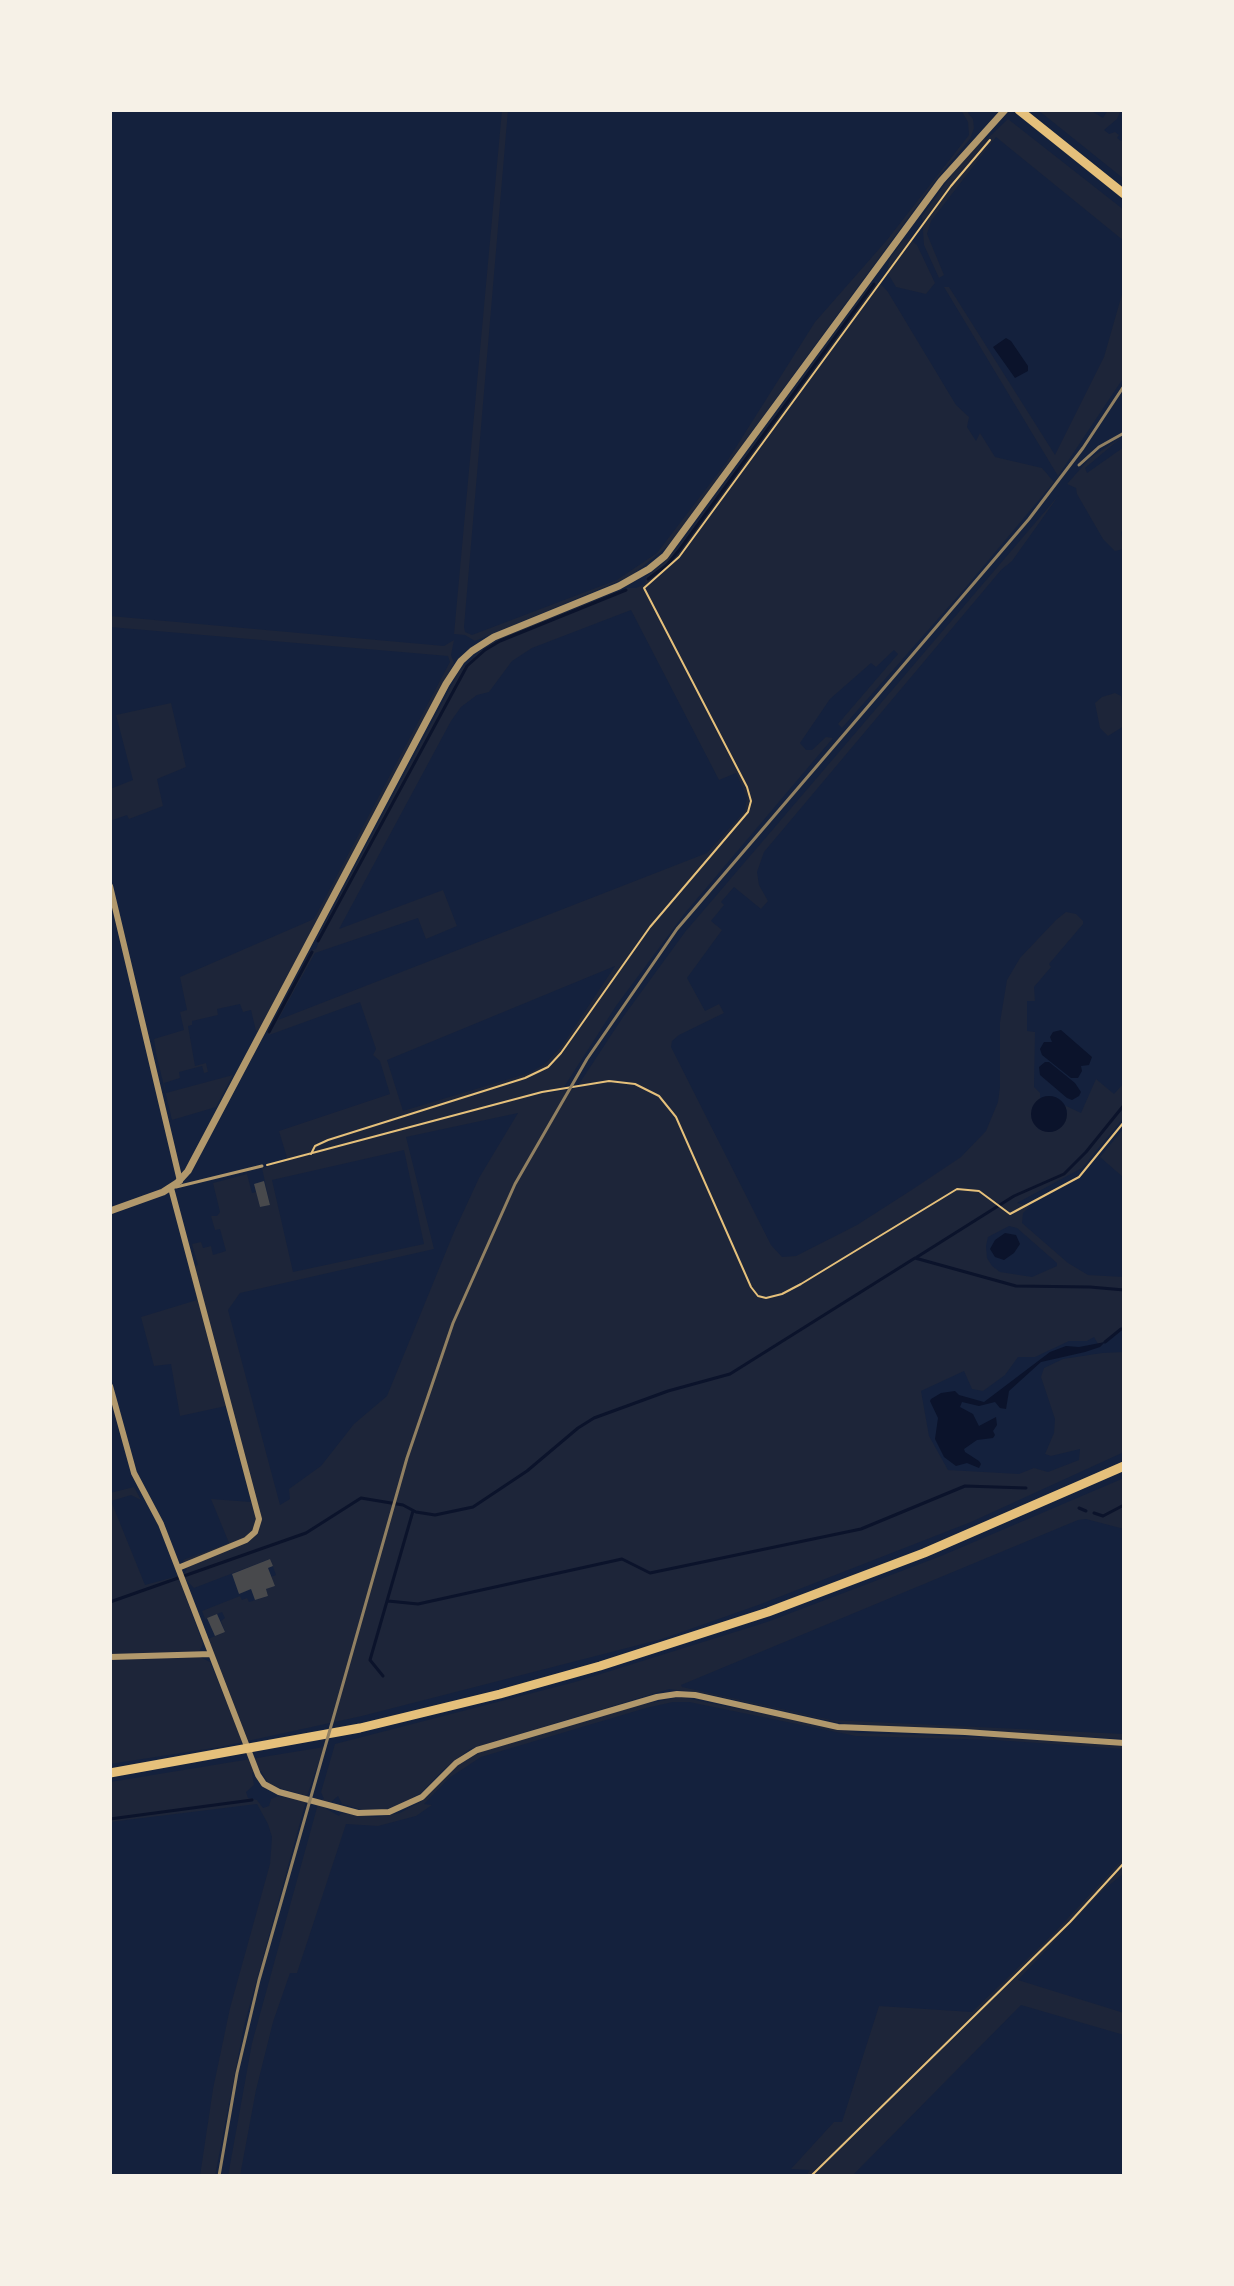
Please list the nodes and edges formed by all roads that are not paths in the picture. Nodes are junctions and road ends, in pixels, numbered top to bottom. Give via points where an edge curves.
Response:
1 (1005, 110) edge
2 (1019, 110) edge
3 (1124, 194) edge
4 (110, 886) edge
5 (262, 1166) road end
6 (180, 1181) junction
7 (171, 1188) junction
8 (110, 1211) edge
9 (110, 1386) edge
10 (111, 1395) edge
11 (1124, 1466) edge
12 (181, 1575) junction
13 (211, 1654) junction
14 (110, 1657) edge
15 (1124, 1743) edge
16 (110, 1773) edge

1 - 6 street via 941,181 665,556 619,586 494,637 461,661
2 - 3 main road
4 - 6 street
5 - 7 lane
6 - 7 street
7 - 8 street
7 - 12 street via 259,1519 246,1540
9 - 10 street
10 - 12 street via 134,1473
11 - 16 main road via 924,1553 654,1650 360,1728
12 - 13 street
13 - 14 street
13 - 15 street via 267,1786 358,1813 389,1812 422,1797 477,1750 677,1694 838,1727

